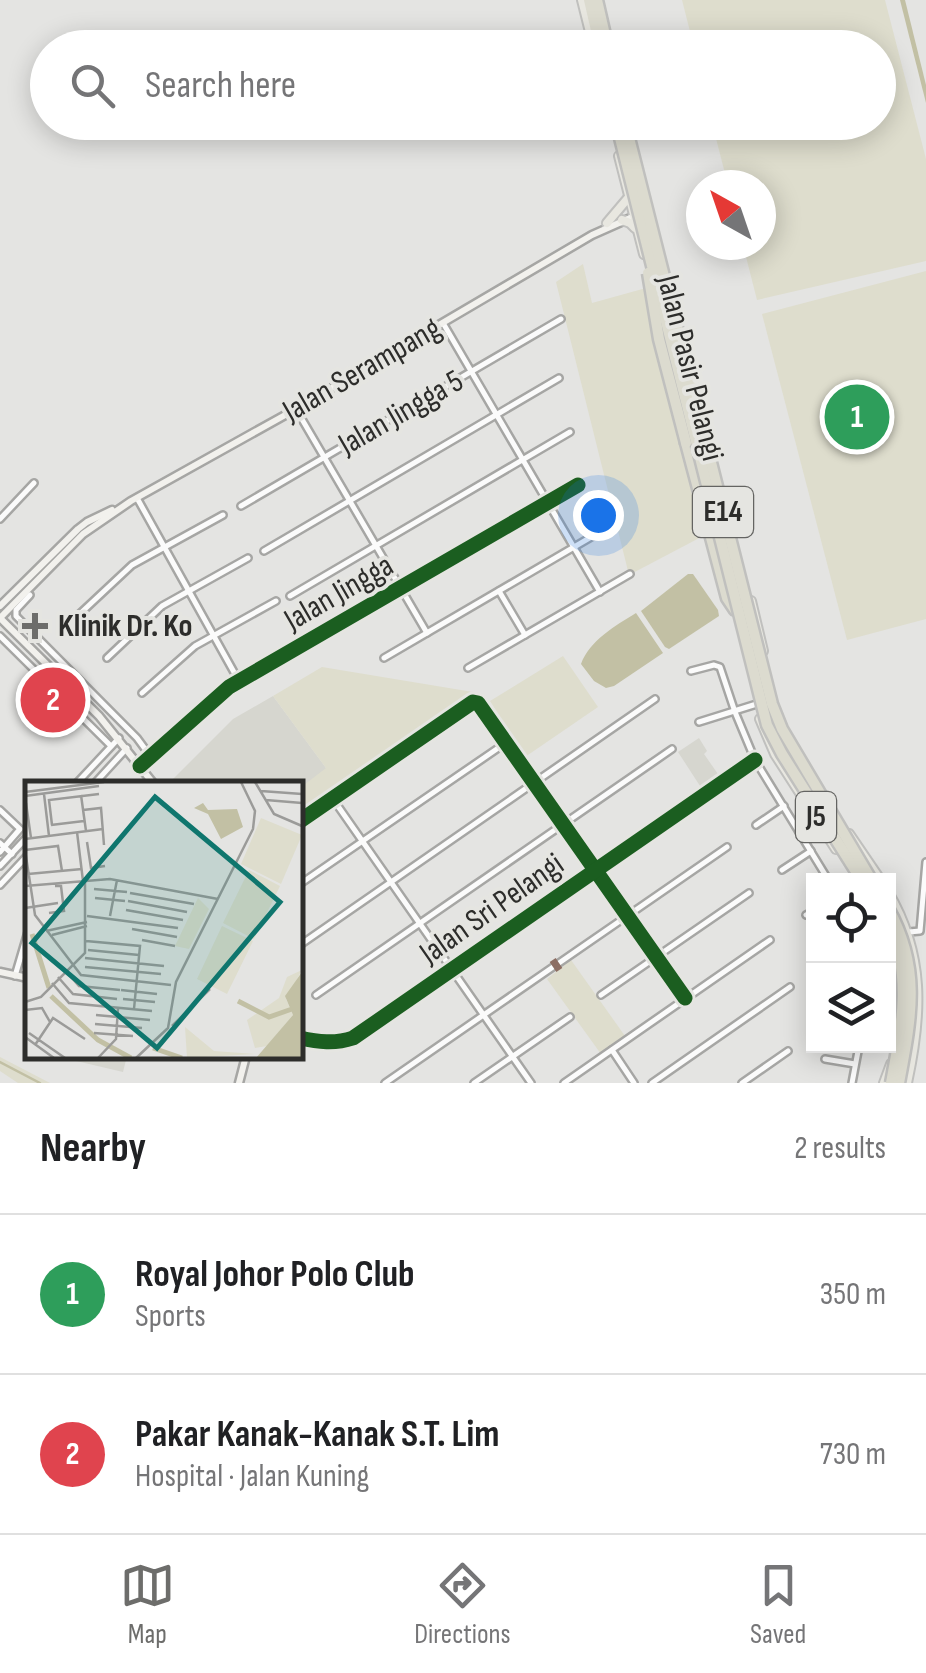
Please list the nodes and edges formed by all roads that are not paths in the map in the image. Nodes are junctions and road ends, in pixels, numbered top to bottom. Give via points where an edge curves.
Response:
1 (586, 0) edge
2 (599, 0) edge
3 (592, 30) edge
4 (606, 30) edge
5 (618, 140) edge
6 (619, 140) edge
7 (630, 140) edge
8 (631, 140) edge
9 (629, 197) junction
10 (647, 208) junction
11 (633, 212) junction
12 (622, 220) junction
13 (607, 223) junction
14 (638, 232) junction
15 (592, 235) junction
16 (648, 257) junction
17 (560, 319) dead end
18 (443, 323) junction
19 (472, 371) junction
20 (559, 378) dead end
21 (296, 409) junction
22 (497, 415) junction
23 (570, 432) dead end
24 (324, 457) junction
25 (523, 460) junction
26 (34, 483) dead end
27 (578, 485) dead end
28 (134, 500) junction
29 (350, 501) junction
30 (548, 503) junction
31 (241, 506) dead end
32 (223, 515) dead end
33 (0, 519) edge
34 (610, 526) dead end
35 (376, 546) junction
36 (163, 548) junction
37 (574, 548) junction
38 (264, 551) dead end
39 (248, 558) dead end
40 (630, 574) dead end
41 (401, 588) junction
42 (499, 591) junction
43 (188, 592) junction
44 (600, 592) junction
45 (30, 596) dead end
46 (290, 596) dead end
47 (276, 601) dead end
48 (0, 606) edge
49 (735, 610) junction
50 (0, 618) edge
51 (70, 622) dead end
52 (427, 633) junction
53 (525, 635) junction
54 (0, 636) edge
55 (213, 636) junction
56 (107, 658) dead end
57 (384, 658) dead end
58 (64, 665) junction
59 (468, 668) dead end
60 (691, 671) dead end
61 (56, 673) junction
62 (46, 682) junction
63 (240, 683) junction
64 (142, 693) dead end
65 (654, 699) dead end
66 (775, 699) junction
67 (757, 704) junction
68 (107, 708) junction
69 (735, 712) junction
70 (99, 716) junction
71 (699, 722) dead end
72 (119, 738) junction
73 (506, 742) junction
74 (111, 746) junction
75 (127, 748) junction
76 (672, 749) dead end
77 (150, 757) junction
78 (754, 760) junction
79 (140, 766) junction
80 (79, 781) edge
81 (97, 781) edge
82 (152, 781) edge
83 (536, 783) junction
84 (334, 798) junction
85 (784, 806) junction
86 (0, 810) edge
87 (302, 820) edge
88 (564, 824) junction
89 (756, 825) dead end
90 (25, 839) edge
91 (362, 841) junction
92 (1, 847) edge
93 (727, 847) dead end
94 (811, 850) junction
95 (10, 856) junction
96 (25, 858) edge
97 (926, 862) edge
98 (0, 866) edge
99 (17, 866) junction
100 (596, 870) junction
101 (782, 870) dead end
102 (826, 873) edge
103 (855, 873) edge
104 (856, 873) edge
105 (868, 873) edge
106 (876, 873) edge
107 (391, 882) junction
108 (302, 883) edge
109 (0, 884) edge
110 (748, 892) dead end
111 (896, 907) edge
112 (627, 916) junction
113 (420, 924) junction
114 (896, 925) edge
115 (909, 932) junction
116 (896, 935) edge
117 (770, 940) dead end
118 (896, 942) edge
119 (25, 943) edge
120 (302, 945) edge
121 (914, 948) junction
122 (896, 953) edge
123 (656, 957) junction
124 (896, 963) edge
125 (452, 970) junction
126 (0, 972) edge
127 (16, 976) junction
128 (25, 978) edge
129 (790, 987) dead end
130 (601, 994) dead end
131 (316, 995) dead end
132 (685, 998) junction
133 (484, 1016) junction
134 (570, 1016) dead end
135 (302, 1038) edge
136 (612, 1050) junction
137 (788, 1051) dead end
138 (857, 1053) edge
139 (512, 1056) junction
140 (825, 1059) dead end
141 (855, 1064) junction
142 (386, 1083) edge
143 (474, 1083) edge
144 (531, 1083) edge
145 (564, 1083) edge
146 (634, 1083) edge
147 (652, 1083) edge
148 (742, 1083) edge
149 (852, 1083) edge
150 (887, 1083) edge
151 (899, 1083) edge
152 (907, 1083) edge

1 - 3 highway
2 - 4 highway
5 - 9 main road, Jalan Pasir Pelangi / J5
6 - 16 highway, E14, bridge
7 - 10 main road, Jalan Pasir Pelangi / J5
8 - 105 highway, E14, bridge via 772,704
9 - 11 main road, Jalan Pasir Pelangi / J5
9 - 13 main road
10 - 11 main road, Jalan Serampang
10 - 66 main road, Jalan Pasir Pelangi / J5
11 - 12 main road, Jalan Serampang
11 - 13 main road, Jalan Serampang
11 - 14 main road, Jalan Pasir Pelangi / J5
12 - 14 main road
12 - 15 main road, Jalan Serampang
13 - 15 main road, Jalan Serampang
14 - 49 main road, Jalan Pasir Pelangi / J5
15 - 18 main road, Jalan Serampang
16 - 49 highway, bridge via 659,340
16 - 104 highway, E14, bridge via 768,725
17 - 19 street, Jalan Jingga 5
18 - 19 street
18 - 21 main road, Jalan Serampang
19 - 22 street
19 - 24 street, Jalan Jingga 5
20 - 22 street
21 - 24 street
21 - 28 main road, Jalan Serampang
22 - 25 street
22 - 29 street
23 - 25 street
24 - 29 street
24 - 31 street, Jalan Jingga 5
25 - 30 street
25 - 35 street
26 - 33 street
27 - 30 street, Jalan Jingga
28 - 36 street
28 - 48 main road, Jalan Serampang via 87,522
28 - 50 main road, Jalan Serampang via 84,534
29 - 35 street
29 - 38 street
30 - 37 street
30 - 41 street, Jalan Jingga
32 - 36 street
34 - 37 street
35 - 41 street
35 - 46 street
36 - 43 street
36 - 51 street via 124,571
37 - 42 street
37 - 44 street
39 - 43 street
40 - 44 street
41 - 52 street
41 - 63 street, Jalan Jingga
42 - 52 street
42 - 53 street
43 - 55 street
43 - 56 street via 156,611
44 - 53 street
45 - 58 street via 15,613
47 - 55 street
49 - 67 main road, Jalan Pasir Pelangi / J5
50 - 61 main road
52 - 57 street
53 - 59 street
54 - 62 street
55 - 63 street
55 - 64 street
58 - 61 street
58 - 68 street
60 - 69 street via 720,667
61 - 62 street
61 - 70 main road
62 - 74 street
63 - 77 street, Jalan Jingga
65 - 83 street
66 - 67 street
66 - 106 main road, Jalan Pasir Pelangi / J5 via 790,738
67 - 69 street
67 - 103 main road, Jalan Pasir Pelangi / J5 via 774,754
68 - 70 street
68 - 77 street
69 - 71 street
69 - 78 street
70 - 72 main road
72 - 74 street
72 - 75 main road
73 - 83 street
73 - 84 street via 474,702
73 - 91 street
74 - 80 street
75 - 79 main road
75 - 81 street
76 - 88 street
77 - 79 street, Jalan Jingga
78 - 85 street
78 - 100 street, Jalan Sri Pelangi
79 - 82 main road
83 - 88 street
83 - 107 street
84 - 87 street
84 - 91 street
85 - 89 street
85 - 94 street
86 - 92 street via 20,829
88 - 100 street
88 - 113 street
90 - 95 street
91 - 107 street
91 - 108 street
92 - 95 street
93 - 112 street
94 - 101 street
94 - 102 street
95 - 98 street
95 - 99 street
96 - 99 street
97 - 115 street via 920,931
99 - 109 street
100 - 112 street
100 - 125 street, Jalan Sri Pelangi
107 - 113 street
107 - 120 street
110 - 123 street
111 - 115 main road
112 - 123 street
112 - 133 street
113 - 125 street
113 - 131 street
114 - 151 highway, bridge via 912,981
115 - 116 main road
115 - 121 main road
117 - 132 street
118 - 150 highway, bridge via 904,1004
119 - 127 street
121 - 122 main road
121 - 152 main road via 918,1006
123 - 130 street
123 - 132 street
124 - 150 main road via 900,983
125 - 133 street
125 - 135 street, Jalan Sri Pelangi via 353,1038
126 - 127 main road
127 - 128 main road
129 - 147 street
132 - 136 street
133 - 139 street
133 - 142 street
134 - 139 street
136 - 145 street
136 - 146 street
137 - 148 street
138 - 141 street
139 - 143 street
139 - 144 street
140 - 141 street
141 - 149 street

